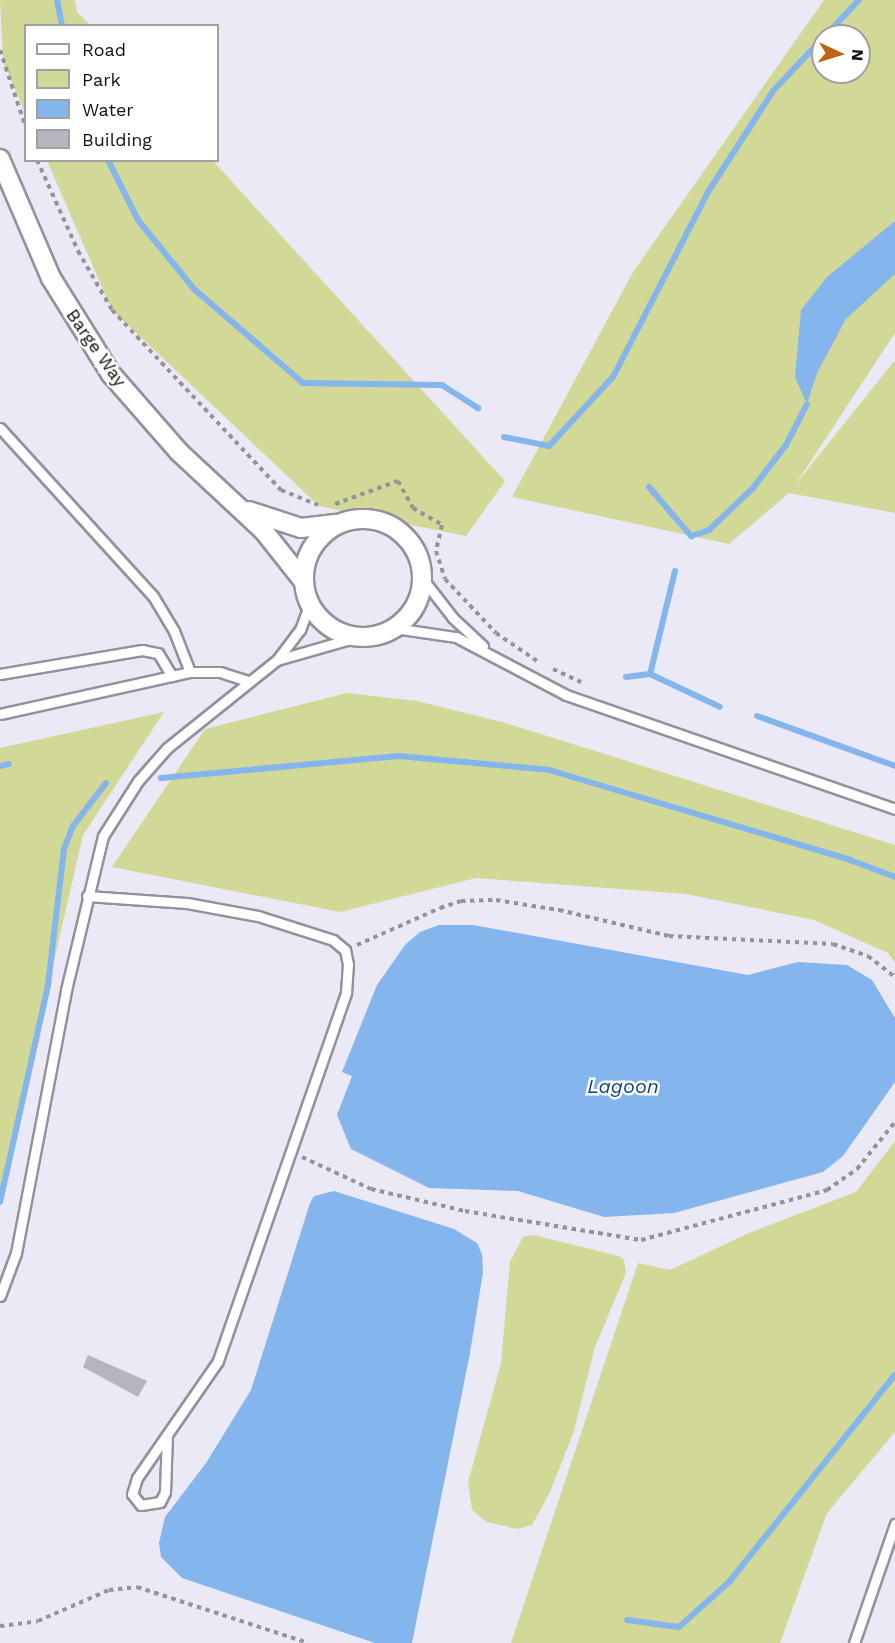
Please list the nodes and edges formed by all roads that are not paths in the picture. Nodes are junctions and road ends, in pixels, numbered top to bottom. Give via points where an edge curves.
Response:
1 (0, 159) edge
2 (0, 428) edge
3 (239, 506) junction
4 (342, 523) junction
5 (422, 579) junction
6 (304, 582) junction
7 (310, 603) junction
8 (394, 628) junction
9 (357, 637) junction
10 (489, 651) junction
11 (278, 660) junction
12 (189, 672) junction
13 (0, 674) edge
14 (172, 676) junction
15 (248, 681) junction
16 (0, 714) edge
17 (895, 809) edge
18 (87, 896) junction
19 (0, 1296) edge
20 (167, 1435) junction
21 (895, 1524) edge
22 (854, 1643) edge

1 - 3 street, Barge Way via 51,278 98,356 179,452
2 - 12 lane via 153,596 174,631
3 - 4 street, Barge Way via 301,528
3 - 6 street, Barge Way
4 - 5 street via 360,519 394,528 417,555
4 - 6 street via 313,546
5 - 8 street via 414,607
5 - 10 lane via 453,618
6 - 7 street
7 - 9 street via 321,620 338,632
7 - 11 lane via 300,630
8 - 9 street via 376,636
8 - 10 lane via 456,637
9 - 11 lane
10 - 17 lane via 566,695
11 - 15 lane
12 - 14 lane
12 - 15 lane via 220,672
13 - 14 lane via 142,650 158,653
14 - 16 lane
15 - 18 lane via 178,737 138,781 103,836
18 - 19 lane via 16,1253
18 - 20 lane via 227,909 323,936 345,950 346,993 218,1360
20 - 20 lane via 135,1483 134,1500 141,1505 155,1504 163,1498
21 - 22 lane

